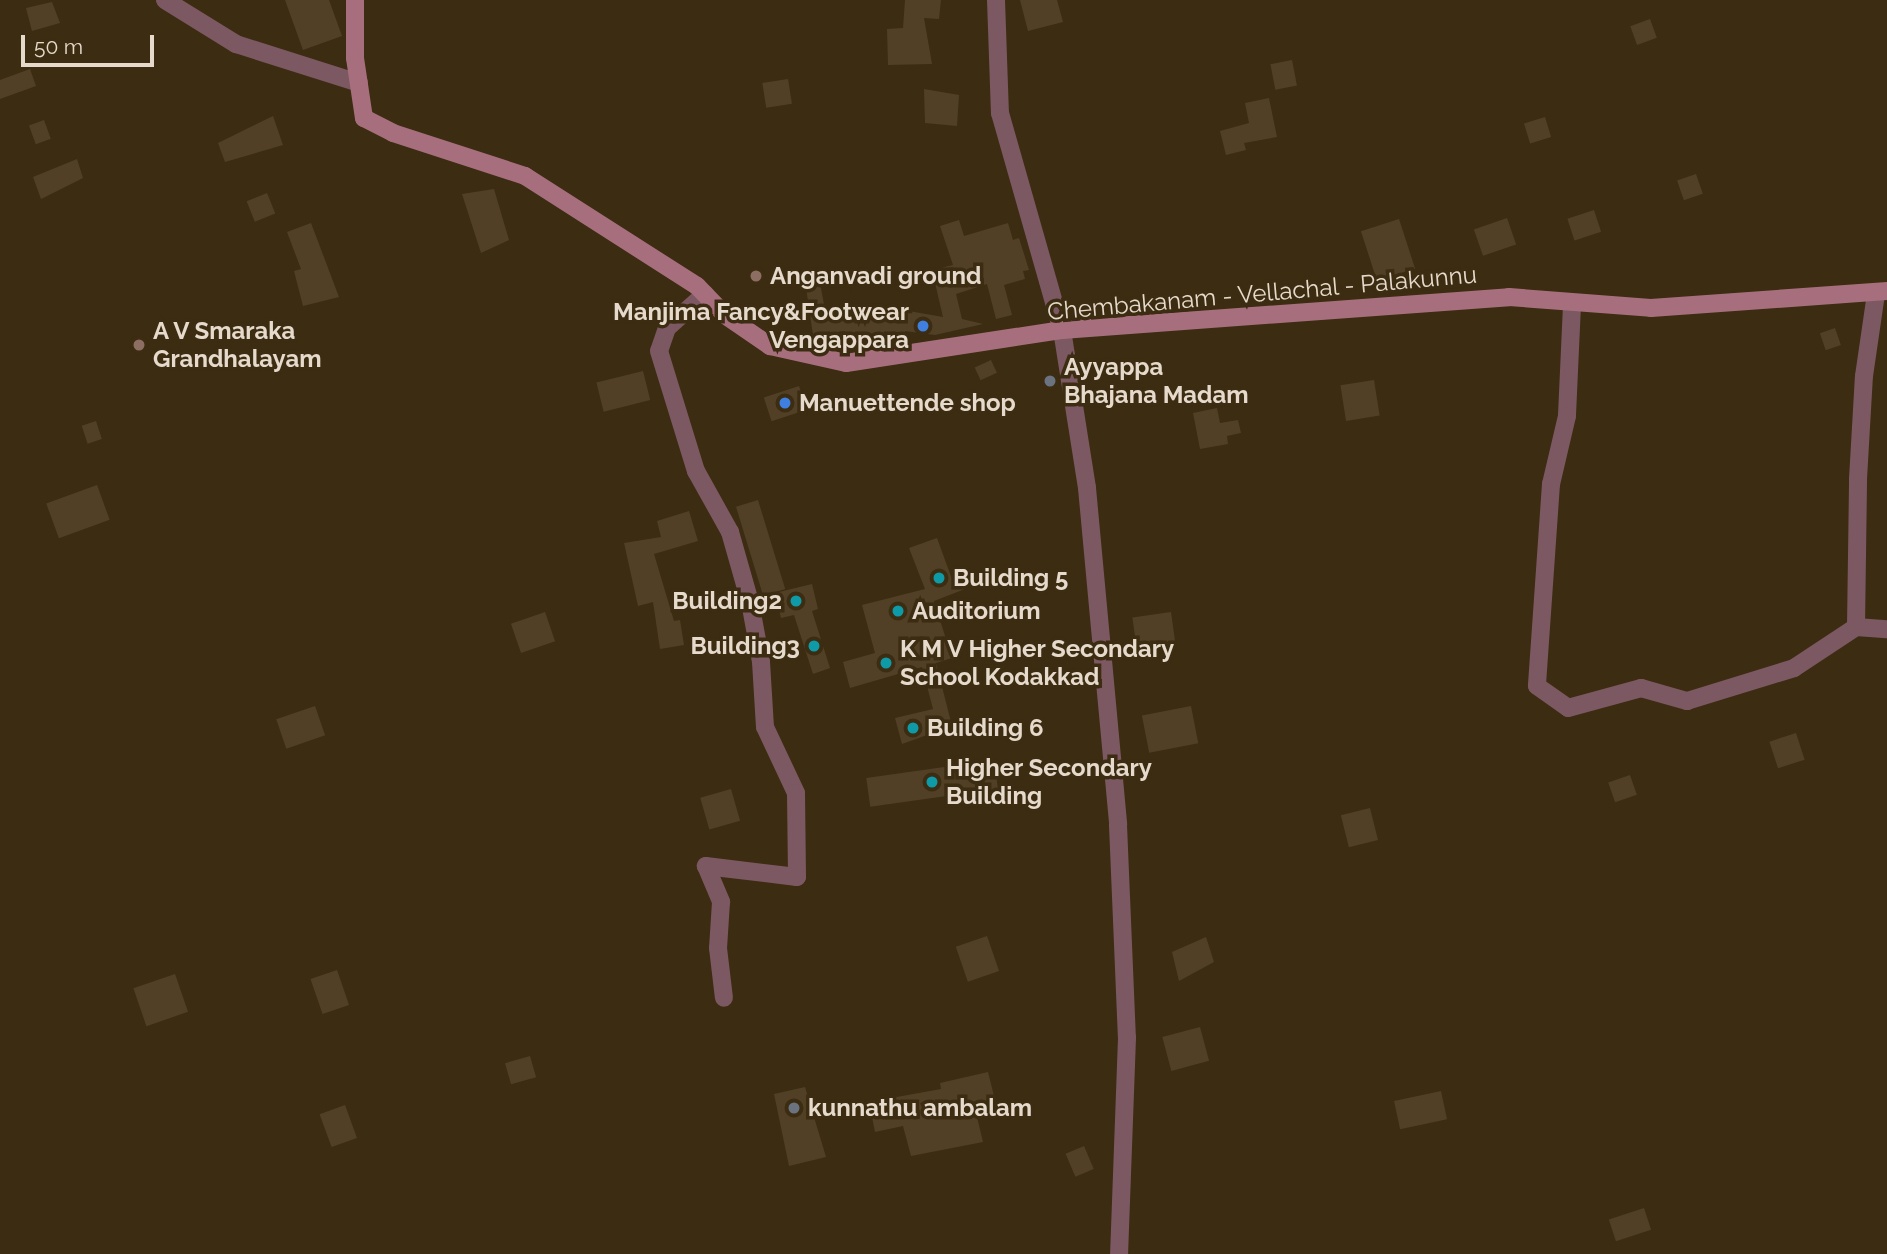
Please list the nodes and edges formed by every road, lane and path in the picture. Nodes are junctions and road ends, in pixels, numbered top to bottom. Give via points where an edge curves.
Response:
1 (165, 0) edge
2 (355, 0) edge
3 (996, 0) edge
4 (359, 83) junction
5 (1882, 293) edge
6 (705, 294) junction
7 (1572, 305) junction
8 (1062, 330) junction
9 (1856, 627) junction
10 (1887, 629) edge
11 (724, 998) dead end
12 (1119, 1254) edge

1 - 4 street via 236,44
2 - 4 main road, Chembakanam - Vellachal - Palakunnu
3 - 8 street via 1000,113
4 - 6 main road, Chembakanam - Vellachal - Palakunnu via 365,118 393,133 525,176 624,236
5 - 7 main road, Chembakanam - Vellachal - Palakunnu via 1651,308
5 - 9 street via 1859,453
6 - 8 main road, Chembakanam - Vellachal - Palakunnu via 725,315 770,346 846,363
6 - 11 street via 667,328 659,351 696,471 730,532 753,614 765,727 796,793 797,877 706,866 722,902 718,948
7 - 8 main road, Chembakanam - Vellachal - Palakunnu via 1509,297
7 - 9 street via 1567,416 1551,484 1537,686 1568,708 1641,688 1687,701 1794,668
8 - 12 street via 1086,475 1118,825 1127,1038
9 - 10 street

